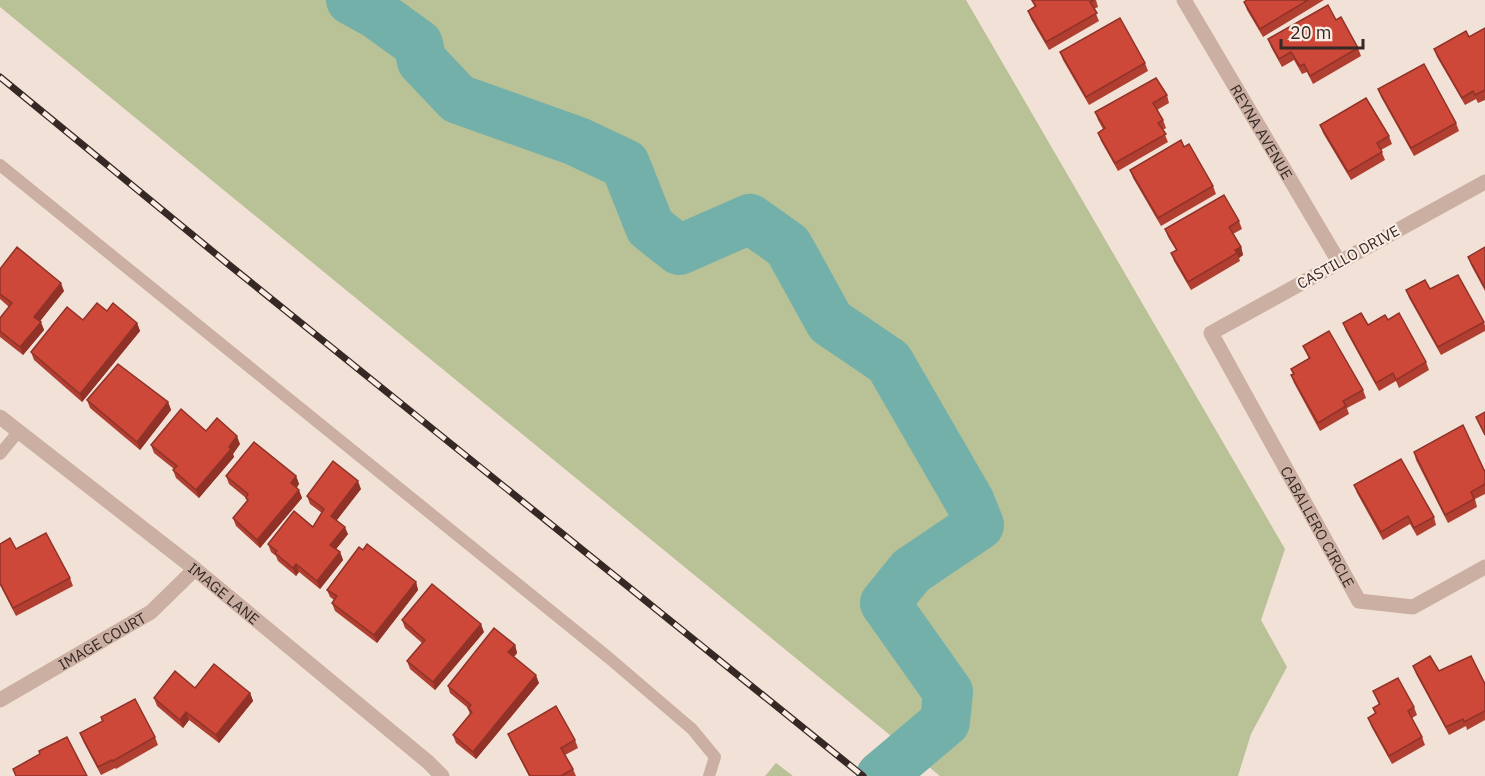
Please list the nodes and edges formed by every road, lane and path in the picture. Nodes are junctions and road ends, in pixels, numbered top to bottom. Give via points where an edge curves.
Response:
1 (1184, 0) edge
2 (0, 165) edge
3 (1485, 182) edge
4 (1339, 262) junction
5 (1212, 333) joint
6 (0, 417) edge
7 (19, 431) junction
8 (0, 454) edge
9 (1485, 567) edge
10 (195, 570) junction
11 (0, 700) edge
12 (442, 776) edge
13 (710, 776) edge

1 - 4 street, REYNA AVENUE
2 - 13 lane via 600,650 692,729 715,757
3 - 4 street, CASTILLO DRIVE
4 - 5 street, CASTILLO DRIVE
5 - 9 street, CABALLERO CIRCLE via 1359,601 1413,607
6 - 7 street, IMAGE LANE
7 - 8 lane
7 - 10 street, IMAGE LANE
10 - 11 street, IMAGE COURT via 151,612
10 - 12 street, IMAGE LANE

